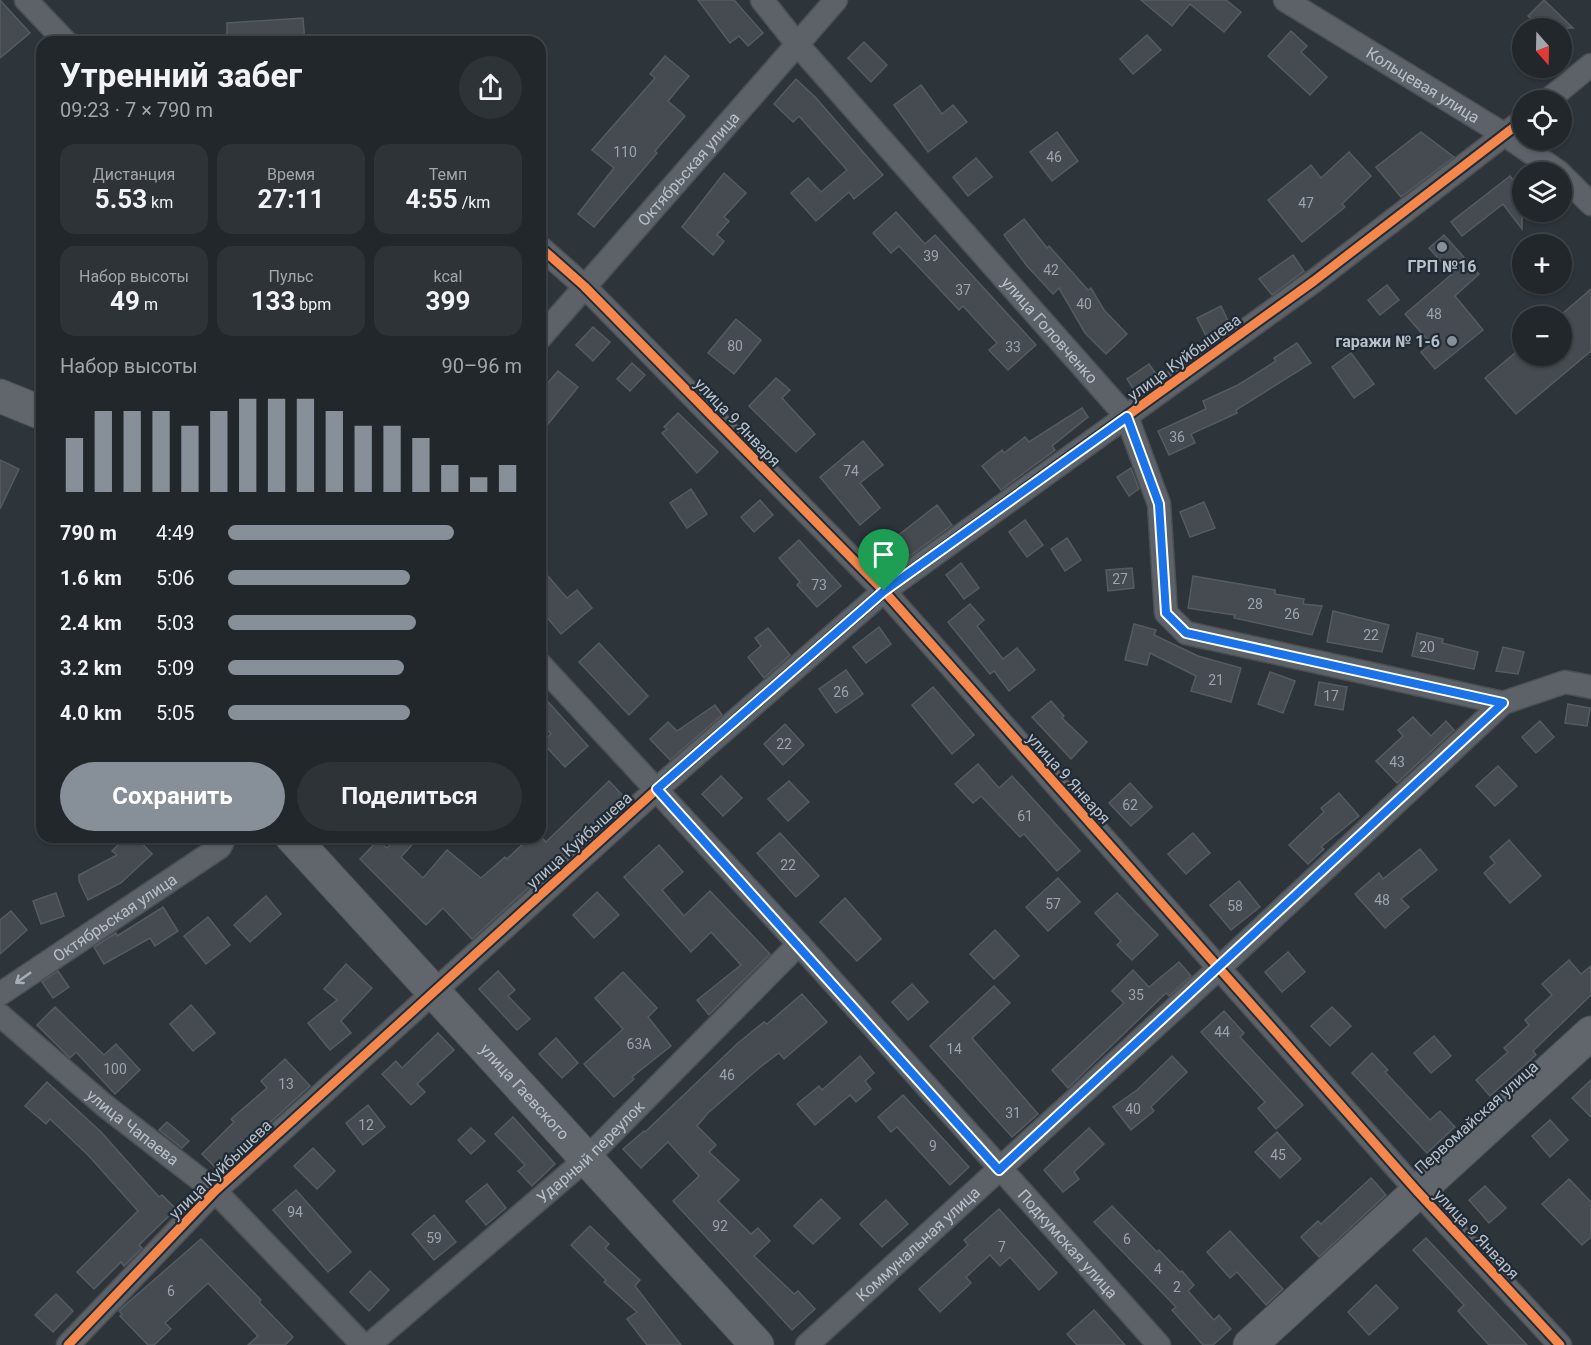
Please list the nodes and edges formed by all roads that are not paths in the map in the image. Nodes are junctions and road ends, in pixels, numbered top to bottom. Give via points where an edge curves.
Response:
1 (26, 0) edge
2 (762, 0) edge
3 (836, 0) edge
4 (1285, 0) edge
5 (60, 36) edge
6 (797, 44) junction
7 (1591, 65) edge
8 (1560, 90) edge
9 (1512, 127) edge
10 (1512, 130) edge
11 (1536, 150) edge
12 (1548, 162) edge
13 (1572, 186) edge
14 (1591, 204) edge
15 (546, 252) edge
16 (584, 286) junction
17 (546, 331) edge
18 (0, 396) edge
19 (36, 411) edge
20 (1127, 417) junction
21 (884, 591) junction
22 (546, 670) edge
23 (1591, 687) edge
24 (1503, 703) junction
25 (657, 789) junction
26 (222, 843) edge
27 (298, 843) edge
28 (799, 944) junction
29 (1218, 969) junction
30 (434, 991) junction
31 (0, 994) edge
32 (0, 1015) edge
33 (1591, 1033) edge
34 (585, 1160) junction
35 (999, 1170) junction
36 (215, 1191) junction
37 (1417, 1191) junction
38 (68, 1345) edge
39 (363, 1345) edge
40 (369, 1345) edge
41 (757, 1345) edge
42 (807, 1345) edge
43 (1159, 1345) edge
44 (1250, 1345) edge
45 (1560, 1345) edge

1 - 5 street
2 - 6 street, улица Головченко
3 - 6 street, Октябрьская улица
4 - 9 street, Кольцевая улица
6 - 16 street, Октябрьская улица
6 - 20 street, улица Головченко
7 - 8 street
10 - 20 street, улица Куйбышева
11 - 12 street, Кольцевая улица
13 - 14 street, Кольцевая улица
15 - 16 street, улица 9 Января
16 - 17 street, Октябрьская улица
16 - 21 street, улица 9 Января
18 - 19 main road
20 - 21 street, улица Куйбышева
20 - 24 street, улица Головченко via 1159,504 1166,613 1186,633
21 - 25 street, улица Куйбышева
21 - 29 street, улица 9 Января
22 - 25 street, Подкумская улица
23 - 24 street via 1565,682
24 - 29 street, Коммунальная улица
25 - 28 street, Подкумская улица
25 - 30 street, улица Куйбышева
26 -> 31 street, Октябрьская улица
27 - 30 main road, улица Гаевского
28 - 34 street, Ударный переулок
28 - 35 street, Подкумская улица
29 - 35 street, Коммунальная улица
29 - 37 street, улица 9 Января
30 - 34 main road, улица Гаевского
30 - 36 street, улица Куйбышева
32 - 36 street, улица Чапаева via 104,1105
33 - 37 main road, Первомайская улица
34 - 40 street, Ударный переулок
34 - 41 main road, улица Гаевского
35 - 42 street, Коммунальная улица
35 - 43 street, Подкумская улица
36 - 38 street, улица Куйбышева
36 - 39 street, улица Чапаева
37 - 44 main road, Первомайская улица
37 - 45 street, улица 9 Января

